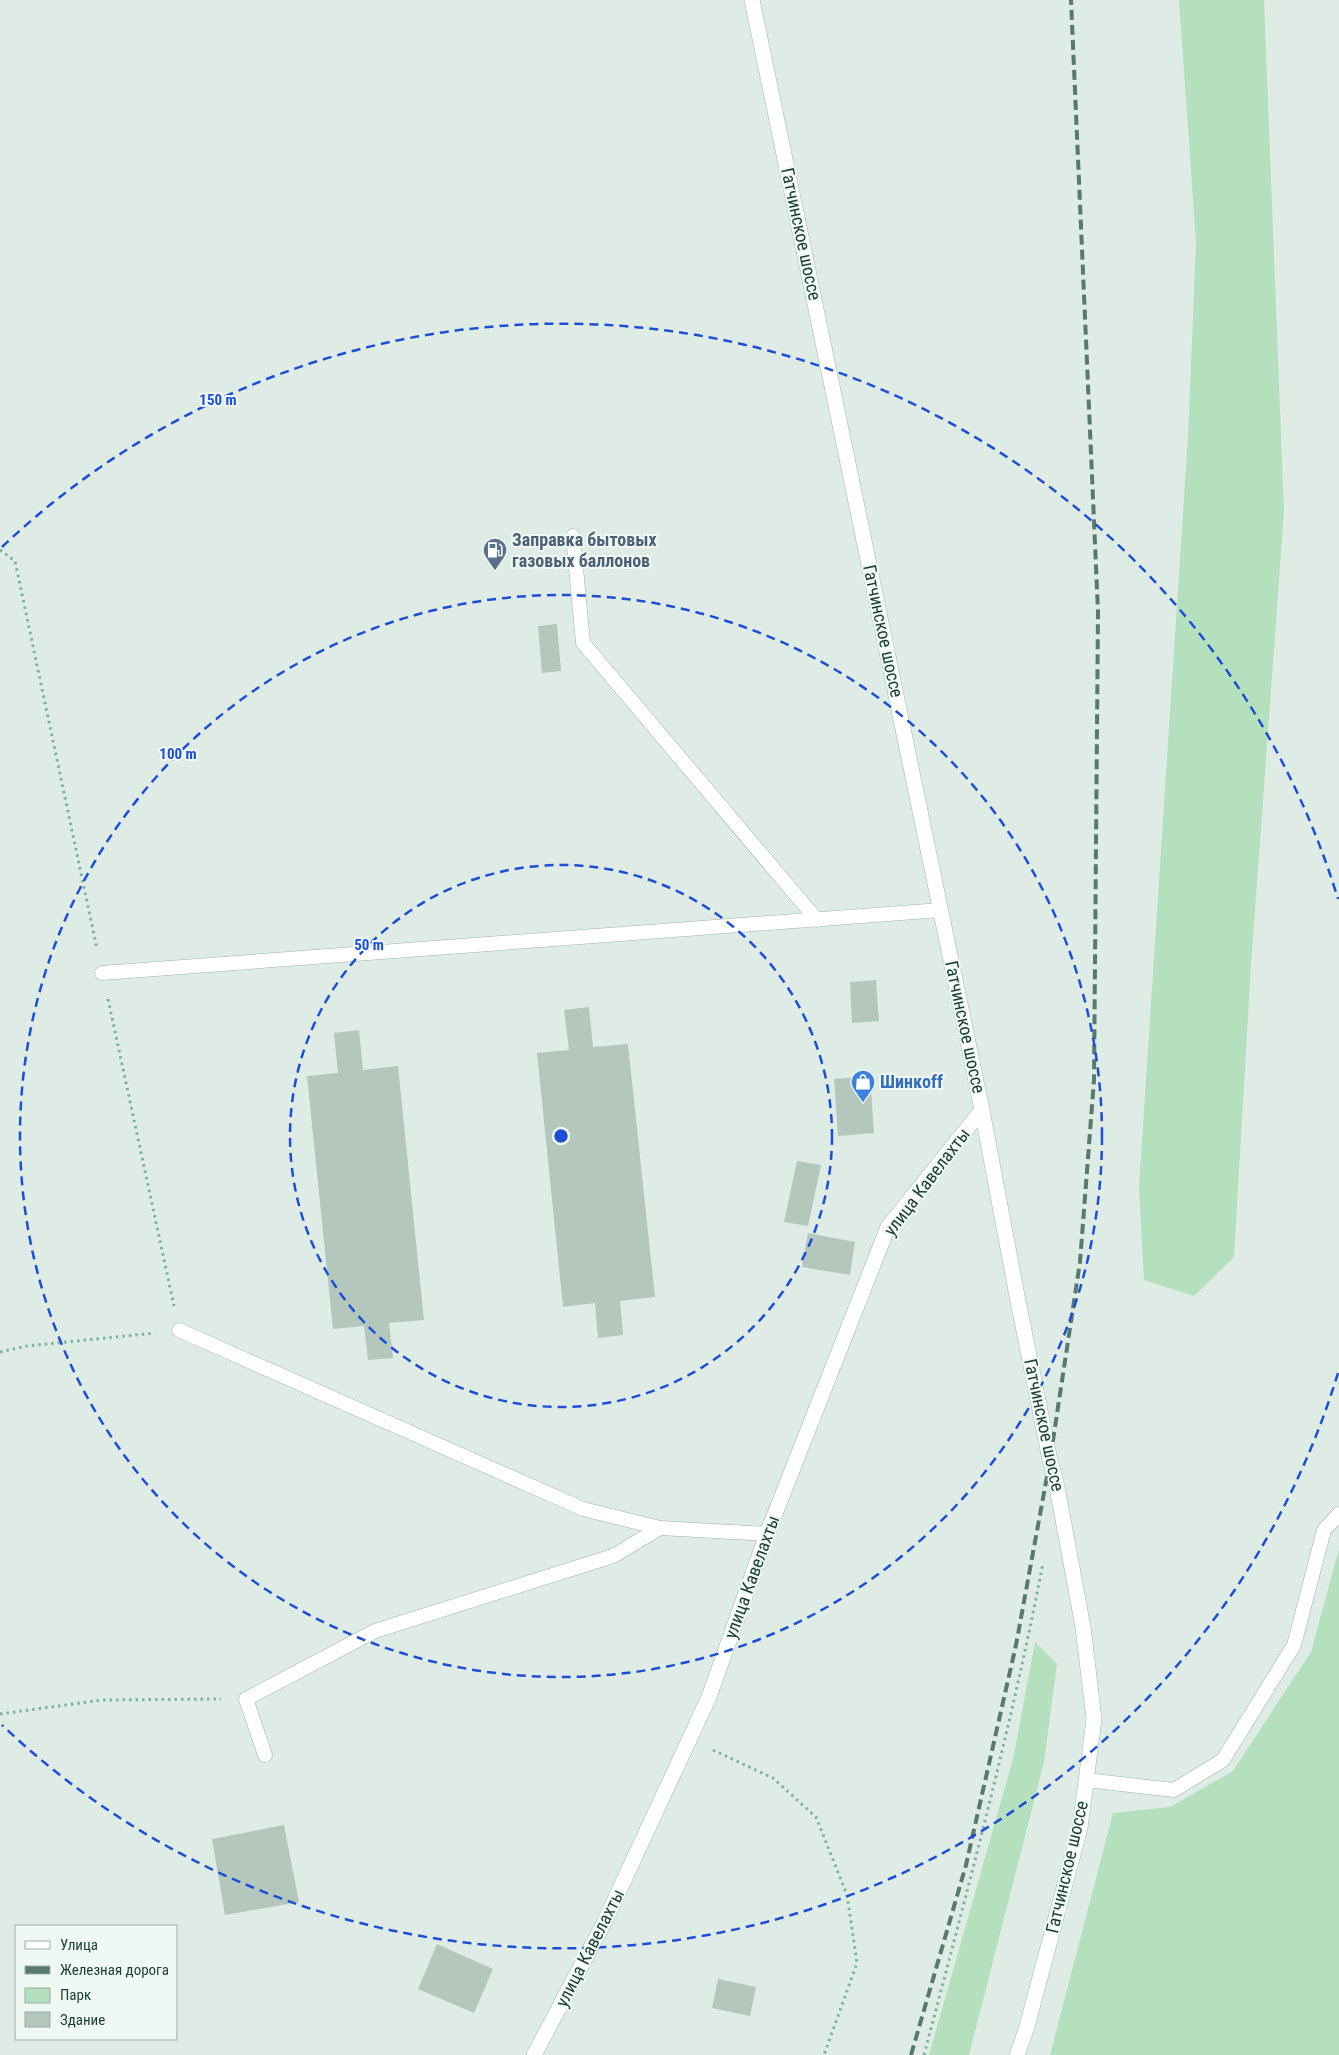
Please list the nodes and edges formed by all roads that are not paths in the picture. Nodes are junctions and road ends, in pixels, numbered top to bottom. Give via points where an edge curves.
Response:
1 (752, 0) edge
2 (573, 536) dead end
3 (941, 910) junction
4 (817, 920) junction
5 (102, 973) road end
6 (982, 1110) junction
7 (179, 1330) road end
8 (1339, 1514) edge
9 (660, 1528) junction
10 (767, 1534) junction
11 (265, 1755) dead end
12 (1086, 1780) junction
13 (534, 2055) edge
14 (1017, 2055) edge

1 - 3 main road, Гатчинское шоссе
2 - 4 lane via 583,643
3 - 4 lane
3 - 6 main road, Гатчинское шоссе
4 - 5 lane
6 - 10 main road, улица Кавелахты via 888,1227
6 - 12 main road, Гатчинское шоссе via 1083,1627 1094,1719
7 - 9 lane via 583,1509
8 - 12 lane via 1324,1530 1294,1645 1223,1760 1174,1790
9 - 10 lane
9 - 11 lane via 613,1556 375,1632 246,1699
10 - 13 main road, улица Кавелахты via 709,1697 605,1921
12 - 14 main road, Гатчинское шоссе via 1080,1828

